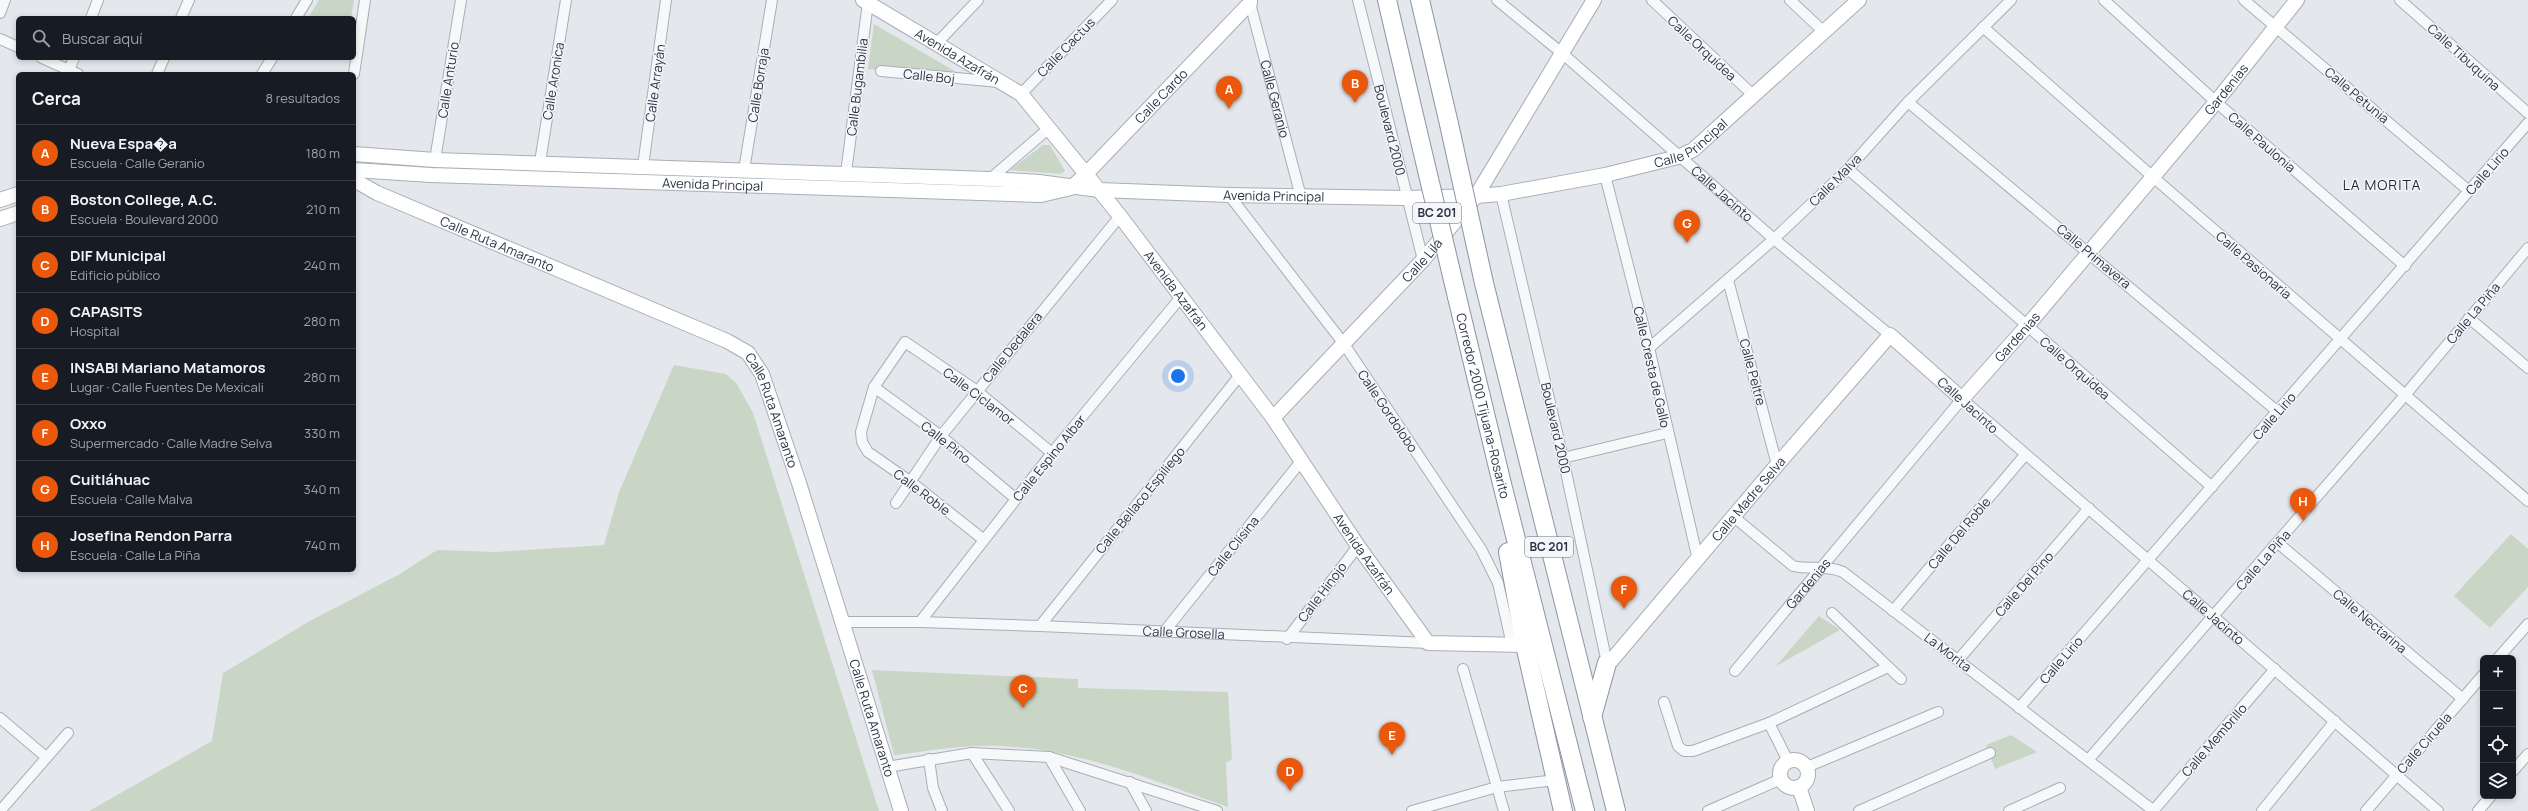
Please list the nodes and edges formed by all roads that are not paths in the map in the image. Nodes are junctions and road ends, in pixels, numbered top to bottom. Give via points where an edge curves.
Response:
1 (5, 0) edge
2 (98, 0) edge
3 (189, 0) edge
4 (307, 0) edge
5 (365, 0) edge
6 (461, 0) edge
7 (566, 0) edge
8 (666, 0) edge
9 (772, 0) edge
10 (978, 0) edge
11 (1112, 0) edge
12 (1358, 0) edge
13 (1387, 0) edge
14 (1420, 0) edge
15 (1497, 0) edge
16 (1594, 0) edge
17 (1652, 0) edge
18 (1790, 0) edge
19 (1859, 0) edge
20 (2011, 0) edge
21 (2104, 0) edge
22 (2244, 0) edge
23 (2297, 0) edge
24 (2400, 0) edge
25 (865, 1) edge
26 (1250, 1) edge
27 (0, 14) edge
28 (92, 16) edge
29 (182, 16) edge
30 (297, 16) edge
31 (1983, 27) junction
32 (2277, 27) junction
33 (1822, 30) junction
34 (0, 40) edge
35 (937, 43) junction
36 (16, 47) edge
37 (1563, 54) junction
38 (47, 60) edge
39 (74, 60) edge
40 (163, 60) edge
41 (271, 60) edge
42 (882, 71) dead end
43 (74, 72) edge
44 (158, 72) edge
45 (263, 72) edge
46 (354, 72) edge
47 (1001, 83) junction
48 (1021, 94) junction
49 (1753, 95) junction
50 (1908, 102) junction
51 (2216, 102) junction
52 (2528, 113) edge
53 (2528, 123) edge
54 (1048, 129) junction
55 (356, 154) edge
56 (1678, 157) junction
57 (435, 160) junction
58 (540, 162) junction
59 (643, 166) junction
60 (1848, 169) junction
61 (356, 170) edge
62 (744, 170) junction
63 (846, 173) junction
64 (1086, 174) junction
65 (1605, 175) junction
66 (2152, 177) junction
67 (990, 179) junction
68 (356, 181) edge
69 (1071, 188) junction
70 (1099, 190) junction
71 (2469, 191) junction
72 (1501, 194) junction
73 (16, 195) edge
74 (1229, 195) junction
75 (1476, 196) junction
76 (1301, 197) junction
77 (1406, 198) junction
78 (0, 200) edge
79 (16, 214) edge
80 (1120, 216) junction
81 (0, 219) edge
82 (1774, 239) junction
83 (2528, 248) edge
84 (2089, 251) junction
85 (1423, 260) junction
86 (2405, 266) junction
87 (1728, 280) junction
88 (1182, 297) junction
89 (2469, 318) junction
90 (2027, 326) junction
91 (1890, 335) junction
92 (2340, 340) junction
93 (1344, 344) junction
94 (1649, 348) junction
95 (2528, 368) edge
96 (1240, 375) junction
97 (874, 387) junction
98 (976, 391) junction
99 (2406, 394) junction
100 (1962, 399) junction
101 (2278, 412) junction
102 (1273, 418) junction
103 (1667, 433) junction
104 (941, 436) junction
105 (1052, 453) junction
106 (2025, 455) junction
107 (1563, 458) junction
108 (1302, 460) junction
109 (1777, 465) junction
110 (911, 482) junction
111 (1502, 484) junction
112 (2212, 487) junction
113 (1016, 499) junction
114 (2528, 501) edge
115 (896, 503) dead end
116 (2089, 508) junction
117 (1734, 517) junction
118 (984, 540) junction
119 (2278, 543) junction
120 (1358, 546) junction
121 (2148, 558) junction
122 (1698, 560) junction
123 (1820, 568) junction
124 (1893, 611) junction
125 (1832, 613) dead end
126 (2214, 617) junction
127 (843, 622) junction
128 (920, 622) junction
129 (2528, 624) edge
130 (1040, 626) junction
131 (1164, 632) junction
132 (1286, 638) junction
133 (1428, 643) junction
134 (1519, 645) junction
135 (2501, 655) edge
136 (1959, 659) junction
137 (1607, 663) junction
138 (1888, 666) junction
139 (1463, 669) dead end
140 (2275, 669) junction
141 (1734, 671) dead end
142 (1901, 679) dead end
143 (2480, 679) edge
144 (2462, 699) junction
145 (1664, 702) dead end
146 (2019, 708) junction
147 (1938, 712) dead end
148 (1592, 717) junction
149 (0, 718) edge
150 (2335, 722) junction
151 (1769, 723) junction
152 (68, 733) dead end
153 (1990, 753) dead end
154 (972, 754) junction
155 (2528, 754) edge
156 (1049, 756) junction
157 (46, 757) junction
158 (929, 759) junction
159 (2089, 759) junction
160 (1788, 761) junction
161 (886, 767) junction
162 (1807, 767) junction
163 (2516, 768) edge
164 (2397, 774) junction
165 (1781, 779) junction
166 (1556, 780) junction
167 (1130, 782) junction
168 (1497, 787) junction
169 (1799, 787) junction
170 (2060, 788) dead end
171 (2489, 799) edge
172 (1444, 807) edge
173 (2029, 807) edge
174 (0, 811) edge
175 (901, 811) edge
176 (942, 811) edge
177 (1009, 811) edge
178 (1080, 811) edge
179 (1146, 811) edge
180 (1217, 811) edge
181 (1412, 811) edge
182 (1504, 811) edge
183 (1564, 811) edge
184 (1586, 811) edge
185 (1616, 811) edge
186 (1708, 811) edge
187 (1807, 811) edge
188 (1858, 811) edge
189 (2009, 811) edge
190 (2153, 811) edge
191 (2262, 811) edge
192 (2366, 811) edge
193 (2438, 811) edge
194 (2478, 811) edge

1 - 27 street
2 - 28 street
3 - 29 street
4 - 30 street
5 - 46 street
6 - 57 street, Calle Anturio
7 - 58 street, Calle Aronica
8 - 59 street, Calle Arrayán
9 - 62 street, Calle Borraja
10 - 35 street
11 - 48 street, Calle Cactus
12 - 77 street, Boulevard 2000
13 - 111 highway, Corredor 2000 Tijuana-Rosarito / BC 201, bridge
14 - 148 highway, BC 201, bridge via 1484,283
15 - 37 street, Calle Jacinto
16 - 37 street, Calle Lila
17 - 49 street, Calle Orquídea
18 - 33 street
19 - 33 street, Calle Principal
20 - 31 street, Calle Malva
21 - 51 street, Calle Paulonia
22 - 32 street, Calle Petunia
23 - 32 street, Gardenias
24 - 52 street, Calle Tibuquina
25 - 35 street, Avenida Azafrán
25 - 63 street, Calle Bugambilia
26 - 64 street, Calle Cardo
26 - 76 street, Calle Geranio
31 - 50 street, Calle Malva
31 - 66 street, Calle Pasionaria
32 - 51 street, Gardenias
32 - 71 street, Calle Petunia
33 - 49 street, Calle Principal
34 - 36 street
35 - 47 street, Avenida Azafrán
37 - 56 street, Calle Jacinto
37 - 75 street, Calle Lila
38 - 43 street
39 - 43 street
40 - 44 street
41 - 45 street
42 - 47 street, Calle Boj
47 - 48 street, Avenida Azafrán
48 - 54 street, Avenida Azafrán
49 - 56 street, Calle Principal via 1693,150
50 - 60 street, Calle Malva
50 - 84 street, Calle Primavera
51 - 66 street, Gardenias
51 - 86 street, Calle Paulonia
53 - 71 street, Calle Lirio
54 - 64 street, Avenida Azafrán
54 - 67 street
55 - 57 street, Avenida Principal
56 - 65 street, Calle Principal
56 - 82 street, Calle Jacinto
57 - 58 street, Avenida Principal
58 - 59 street, Avenida Principal
59 - 62 street, Avenida Principal
60 - 82 street, Calle Malva
60 - 90 street, Calle Orquídea
61 - 69 street, Avenida Principal via 447,176 1041,195
62 - 63 street, Avenida Principal
63 - 67 street, Avenida Principal
64 - 69 street, Calle Cardo
64 - 70 street, Avenida Azafrán
65 - 72 street, Calle Principal
65 - 94 street, Calle Cresta de Gallo
66 - 84 street, Gardenias
66 - 92 street, Calle Pasionaria
67 - 69 street, Avenida Principal via 1039,182
68 - 127 street, Calle Ruta Amaranto via 377,193 727,341 748,353 762,374
69 - 70 street, Avenida Principal
70 - 74 street, Avenida Principal
70 - 80 street, Avenida Azafrán
71 - 86 street, Calle Lirio
72 - 75 street, Calle Principal
72 - 107 street, Boulevard 2000
73 - 78 street
74 - 76 street, Avenida Principal
74 - 93 street, Calle Gordolobo
75 - 77 street, Avenida Principal
75 - 85 street, Calle Lila
76 - 77 street, Avenida Principal
77 - 85 street, Boulevard 2000
79 - 81 street
80 - 88 street, Avenida Azafrán
80 - 98 street, Calle Dedalera
82 - 87 street, Calle Malva
82 - 91 street, Calle Jacinto
83 - 89 street, Calle La Piña
84 - 90 street, Gardenias
84 - 101 street, Calle Primavera
85 - 93 street, Calle Lila
86 - 92 street, Calle Lirio
87 - 94 street, Calle Malva
87 - 109 street, Calle Peltre
88 - 96 street, Avenida Azafrán
88 - 105 street, Calle Espino Albar
89 - 95 street
89 - 99 street, Calle La Piña
90 - 100 street, Gardenias
90 - 112 street, Calle Orquídea
91 - 100 street, Calle Jacinto
91 - 109 street, Calle Madre Selva
92 - 99 street, Calle Pasionaria
92 - 101 street, Calle Lirio
93 - 102 street, Calle Lila
93 - 134 street, Calle Gordolobo via 1491,566
94 - 103 street, Calle Cresta de Gallo
96 - 102 street, Avenida Azafrán
96 - 130 street, Calle Bellaco Espiliego
97 - 98 street, Calle Ciclamor via 905,342
97 - 104 street, Calle Pino
97 - 110 street, Calle Roble via 861,432 862,442 868,452
98 - 104 street, Calle Dedalera
98 - 105 street, Calle Ciclamor
99 - 114 street, Calle Pasionaria
99 - 119 street, Calle La Piña
100 - 106 street, Calle Jacinto
100 - 123 street, Gardenias
101 - 112 street, Calle Lirio
102 - 108 street, Avenida Azafrán
103 - 107 street
103 - 122 street, Calle Cresta de Gallo
104 - 110 street, Calle Dedalera
104 - 113 street, Calle Pino
105 - 113 street, Calle Espino Albar
106 - 116 street, Calle Jacinto
106 - 124 street, Calle Del Roble
107 - 137 street, Boulevard 2000
108 - 120 street, Avenida Azafrán
108 - 131 street, Calle Clisina
109 - 117 street, Calle Madre Selva
110 - 115 street, Calle Dedalera
110 - 118 street, Calle Roble
111 - 134 highway via 1501,516
111 - 184 highway, Corredor 2000 Tijuana-Rosarito / BC 201
112 - 121 street, Calle Lirio
113 - 118 street, Calle Espino Albar
116 - 121 street, Calle Jacinto
116 - 136 street, Calle Del Pino
117 - 122 street, Calle Madre Selva
117 - 123 street, La Morita via 1794,566
118 - 128 street, Calle Espino Albar
119 - 126 street, Calle La Piña
119 - 144 street, Calle Nectarina
120 - 132 street, Calle Hinojo
120 - 133 street, Avenida Azafrán
121 - 126 street, Calle Jacinto
121 - 146 street, Calle Lirio
122 - 137 street, Calle Madre Selva
123 - 124 street, La Morita via 1835,568 1843,572
123 - 141 street, Gardenias
124 - 136 street, La Morita
125 - 138 street
126 - 140 street, Calle Jacinto
126 - 159 street, Calle La Piña
127 - 128 street, Calle Grosella
127 - 161 street, Calle Ruta Amaranto
128 - 130 street, Calle Grosella
129 - 135 street
130 - 131 street, Calle Grosella
131 - 132 street, Calle Grosella
132 - 133 street, Calle Grosella
133 - 134 street, Calle Grosella
134 - 166 highway
136 - 146 street, La Morita
137 - 148 highway
138 - 142 street
138 - 151 street
139 - 168 street
140 - 150 street, Calle Jacinto
140 - 190 street, Calle Membrillo
143 - 144 street, Calle Ciruela
144 - 164 street, Calle Ciruela
145 - 151 street via 1678,746 1684,751 1693,751
146 - 159 street, La Morita
147 - 162 street
148 - 185 highway, BC 201
149 - 157 street
150 - 164 street, Calle Jacinto
150 - 191 street
151 - 160 street
152 - 157 street
153 - 188 street
154 - 156 street
154 - 158 street
154 - 177 street
155 - 163 street
156 - 167 street
156 - 178 street
157 - 174 street
158 - 161 street
158 - 176 street via 933,788
159 - 190 street, La Morita
160 - 162 street via 1797,759
160 - 165 street via 1780,770
161 - 175 street, Calle Ruta Amaranto
162 - 169 street via 1807,781
164 - 192 street, Calle Ciruela
164 - 193 street, Calle Jacinto
165 - 169 street via 1786,786
165 - 186 street
166 - 168 street
166 - 183 highway
167 - 179 street
167 - 180 street
168 - 172 street
168 - 182 street
169 - 187 street
170 - 173 street
171 - 194 street
172 - 181 street
173 - 189 street

